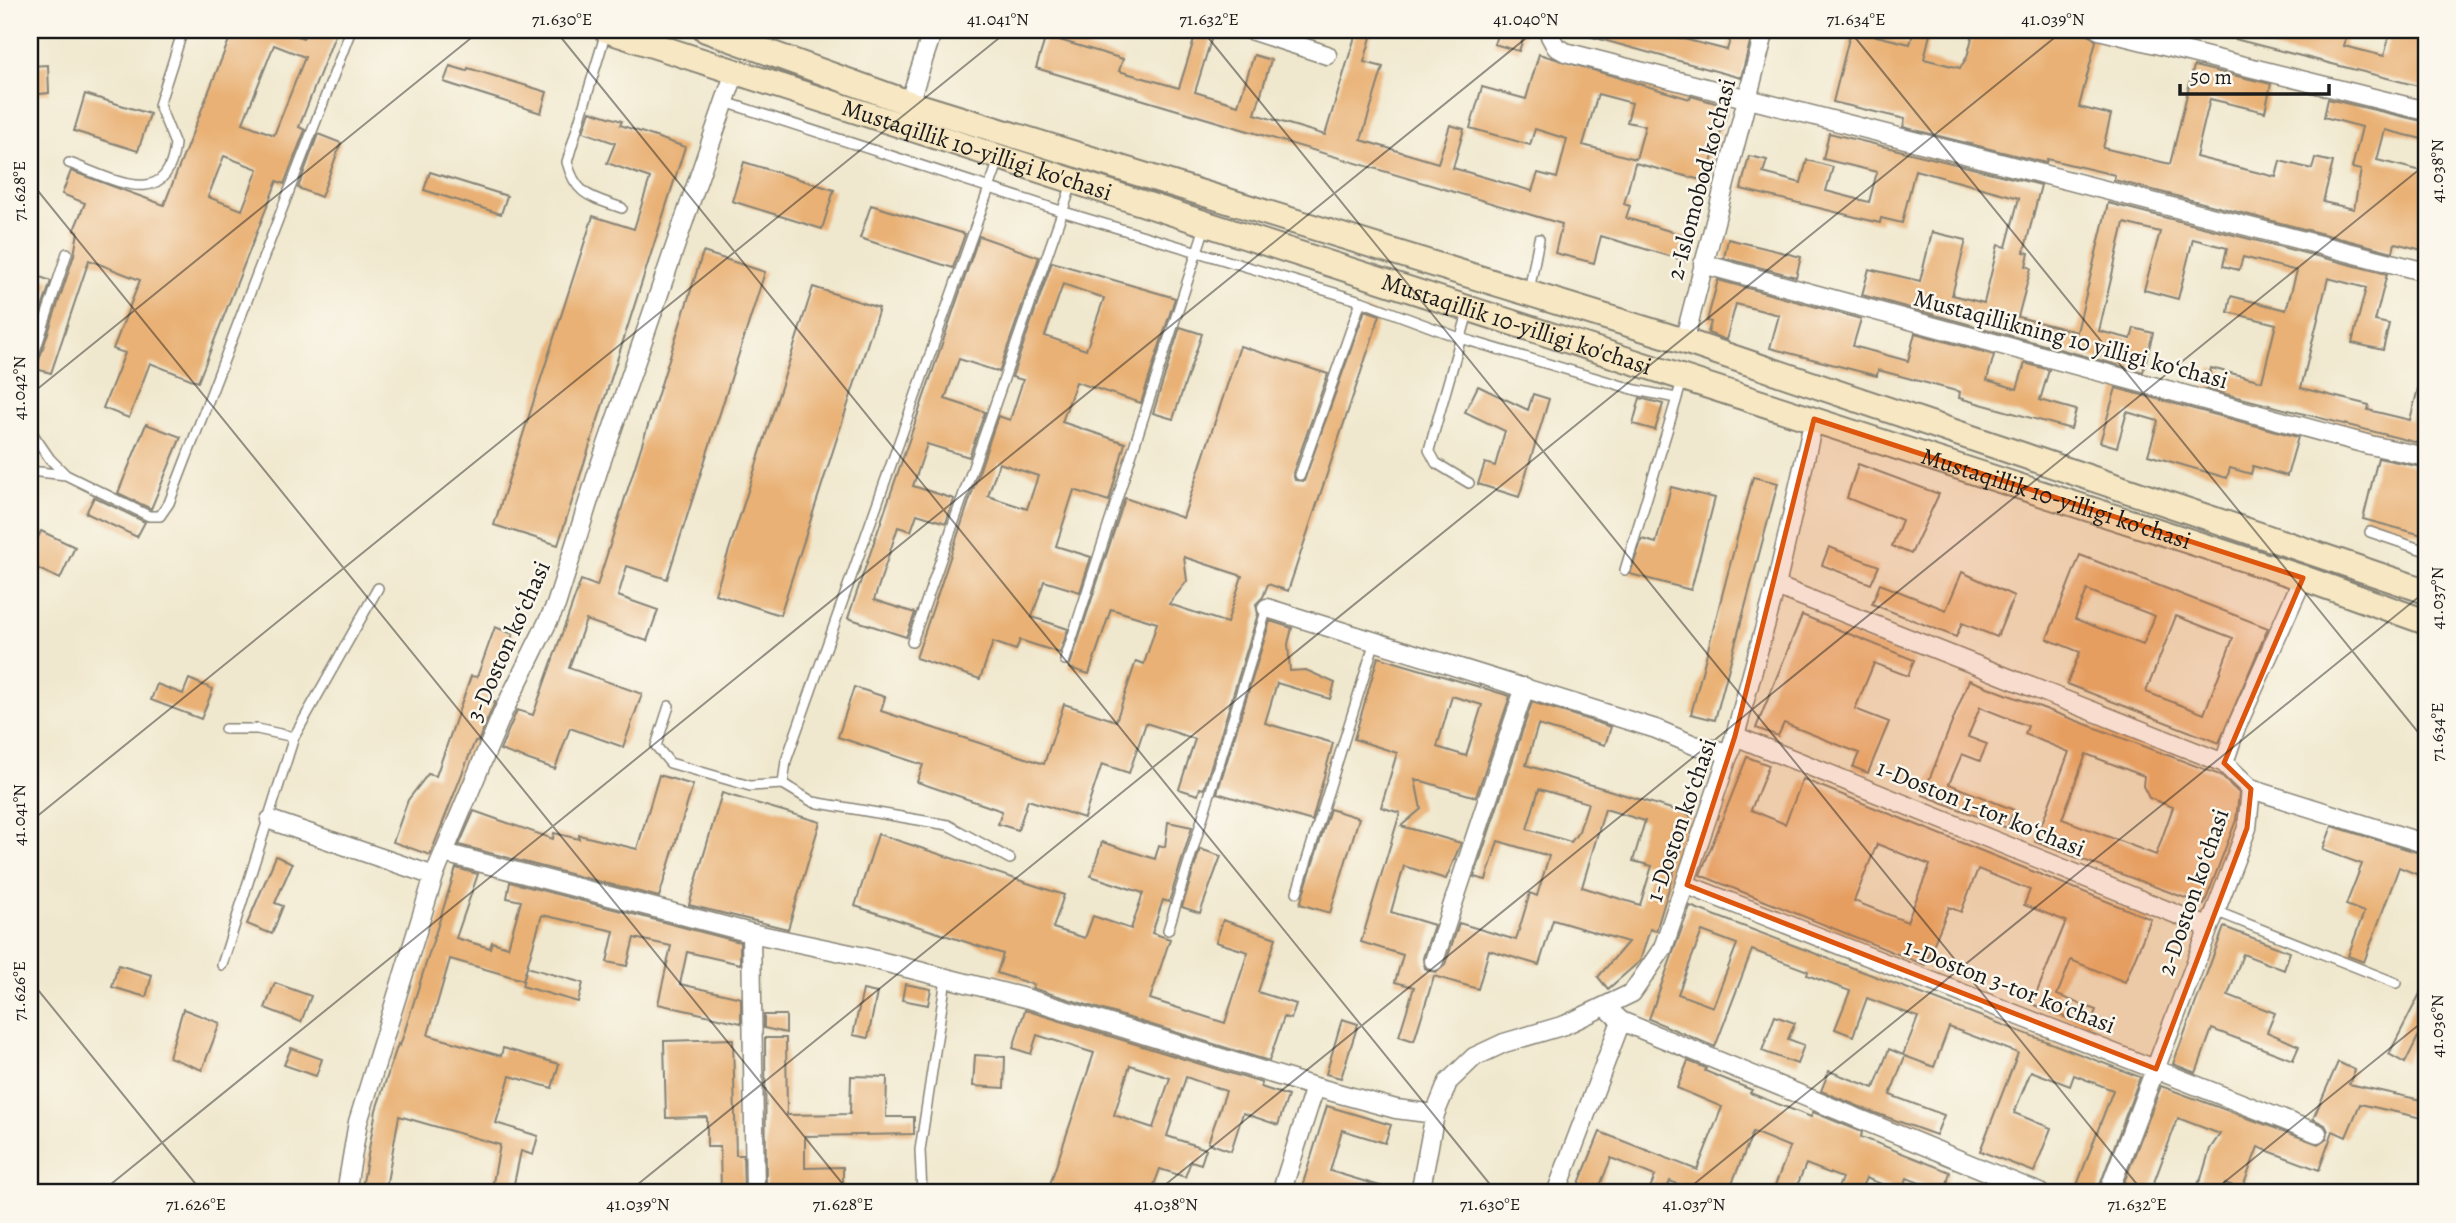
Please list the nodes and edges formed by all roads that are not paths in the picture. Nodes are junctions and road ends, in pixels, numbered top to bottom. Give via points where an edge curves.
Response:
1 (183, 30) edge
2 (351, 30) edge
3 (606, 30) edge
4 (706, 30) edge
5 (933, 30) edge
6 (1250, 30) edge
7 (1552, 30) edge
8 (1765, 30) edge
9 (2099, 30) edge
10 (1327, 55) dead end
11 (736, 69) junction
12 (1746, 98) junction
13 (725, 102) junction
14 (909, 103) junction
15 (2426, 111) edge
16 (1001, 155) junction
17 (69, 163) dead end
18 (1074, 179) junction
19 (988, 187) junction
20 (622, 208) dead end
21 (1061, 211) junction
22 (1207, 222) junction
23 (1539, 239) dead end
24 (1197, 252) junction
25 (67, 253) dead end
26 (1703, 264) junction
27 (2426, 272) edge
28 (1528, 293) junction
29 (1361, 301) junction
30 (1469, 307) junction
31 (1460, 338) junction
32 (1684, 341) junction
33 (30, 366) edge
34 (1680, 387) junction
35 (1814, 419) junction
36 (30, 430) edge
37 (2426, 457) edge
38 (30, 471) edge
39 (66, 475) junction
40 (1300, 475) dead end
41 (1469, 483) dead end
42 (2370, 532) dead end
43 (2426, 551) edge
44 (2323, 558) junction
45 (1625, 570) dead end
46 (2303, 578) junction
47 (1776, 586) junction
48 (378, 588) dead end
49 (2426, 591) edge
50 (1268, 608) joint
51 (2426, 622) edge
52 (1375, 641) junction
53 (912, 642) dead end
54 (1065, 660) dead end
55 (1525, 687) junction
56 (669, 706) dead end
57 (225, 729) dead end
58 (294, 737) junction
59 (1732, 745) junction
60 (2224, 763) junction
61 (783, 784) junction
62 (2251, 789) junction
63 (270, 820) junction
64 (2426, 844) edge
65 (444, 853) junction
66 (1010, 859) dead end
67 (434, 876) junction
68 (1687, 885) junction
69 (1297, 892) dead end
70 (2211, 919) junction
71 (1168, 930) dead end
72 (751, 933) junction
73 (1434, 961) dead end
74 (222, 965) dead end
75 (946, 979) junction
76 (2396, 983) dead end
77 (1606, 1007) junction
78 (1620, 1021) junction
79 (2156, 1069) junction
80 (1315, 1087) junction
81 (1435, 1114) junction
82 (2317, 1133) dead end
83 (346, 1193) edge
84 (755, 1193) edge
85 (922, 1193) edge
86 (1281, 1193) edge
87 (1420, 1193) edge
88 (1556, 1193) edge
89 (2039, 1193) edge
90 (2108, 1193) edge

1 - 17 lane via 159,105 175,144 162,179 152,186 137,187
2 - 39 lane via 169,503 160,516 149,516
3 - 11 main road, Mustaqillik 10-yilligi ko'chasi
3 - 20 lane via 567,162 572,183 580,190
4 - 14 main road, Mustaqillik 10-yilligi ko'chasi
5 - 14 street
6 - 10 street
7 - 12 street via 1556,47 1565,52
8 - 12 street, 2-Islomobod koʻchasi
9 - 15 street
11 - 13 street, 3-Doston koʻchasi
11 - 16 main road, Mustaqillik 10-yilligi ko'chasi
12 - 26 street, 2-Islomobod koʻchasi
12 - 27 street
13 - 19 lane
13 - 65 street, 3-Doston koʻchasi via 556,605 503,712
14 - 28 main road, Mustaqillik 10-yilligi ko'chasi
16 - 18 main road, Mustaqillik 10-yilligi ko'chasi
16 - 19 lane
18 - 21 lane
18 - 22 main road, Mustaqillik 10-yilligi ko'chasi
19 - 21 lane
19 - 61 lane via 786,761
21 - 24 lane
21 - 53 lane
22 - 24 lane
22 - 30 main road, Mustaqillik 10-yilligi ko'chasi
23 - 28 lane
24 - 29 lane
24 - 54 lane
25 - 33 lane
26 - 32 street, 2-Islomobod koʻchasi
26 - 37 street, Mustaqillikning 10 yilligi koʻchasi
28 - 32 main road, Mustaqillik 10-yilligi ko'chasi
29 - 31 lane
29 - 40 lane
30 - 31 lane
30 - 34 main road, Mustaqillik 10-yilligi ko'chasi
31 - 34 lane via 1636,390
31 - 41 lane via 1429,450 1436,463
32 - 44 main road, Mustaqillik 10-yilligi ko'chasi
34 - 35 main road, Mustaqillik 10-yilligi ko'chasi
34 - 45 lane
35 - 46 main road, Mustaqillik 10-yilligi ko'chasi
35 - 47 street, 1-Doston koʻchasi
36 - 39 lane
38 - 39 lane
42 - 43 lane
44 - 46 main road
44 - 49 main road, Mustaqillik 10-yilligi ko'chasi
46 - 51 main road, Mustaqillik 10-yilligi ko'chasi
46 - 60 street
47 - 59 street, 1-Doston koʻchasi
47 - 60 street
48 - 58 lane
50 - 52 street, 1-Doston 1-tor koʻchasi
50 - 71 lane
52 - 55 street, 1-Doston 1-tor koʻchasi
52 - 69 lane
55 - 59 street, 1-Doston 1-tor koʻchasi via 1694,745
55 - 73 street
56 - 61 lane via 656,746 670,763 750,786
57 - 58 lane via 257,729
58 - 63 lane
59 - 68 street, 1-Doston koʻchasi
59 - 70 street, 1-Doston 1-tor koʻchasi
60 - 62 street, 2-Doston koʻchasi
61 - 66 lane via 813,802 948,825
62 - 64 street
62 - 70 street, 2-Doston koʻchasi via 2246,828
63 - 67 street
63 - 74 lane
65 - 67 street, 3-Doston koʻchasi
65 - 72 street
67 - 83 street, 3-Doston koʻchasi via 358,1122
68 - 77 street, 1-Doston koʻchasi via 1663,948 1632,993
68 - 79 street, 1-Doston 3-tor koʻchasi
70 - 76 lane
70 - 79 street, 2-Doston koʻchasi
72 - 75 street
72 - 84 street
75 - 80 street via 1029,999
75 - 85 lane via 920,1150
77 - 78 street
77 - 81 street, 1-Doston koʻchasi via 1474,1057 1448,1082
78 - 88 street
78 - 89 street
79 - 82 street, 1-Doston 3-tor koʻchasi
79 - 90 street, 2-Doston koʻchasi
80 - 81 street via 1396,1109
80 - 86 street
81 - 87 street, 1-Doston koʻchasi

